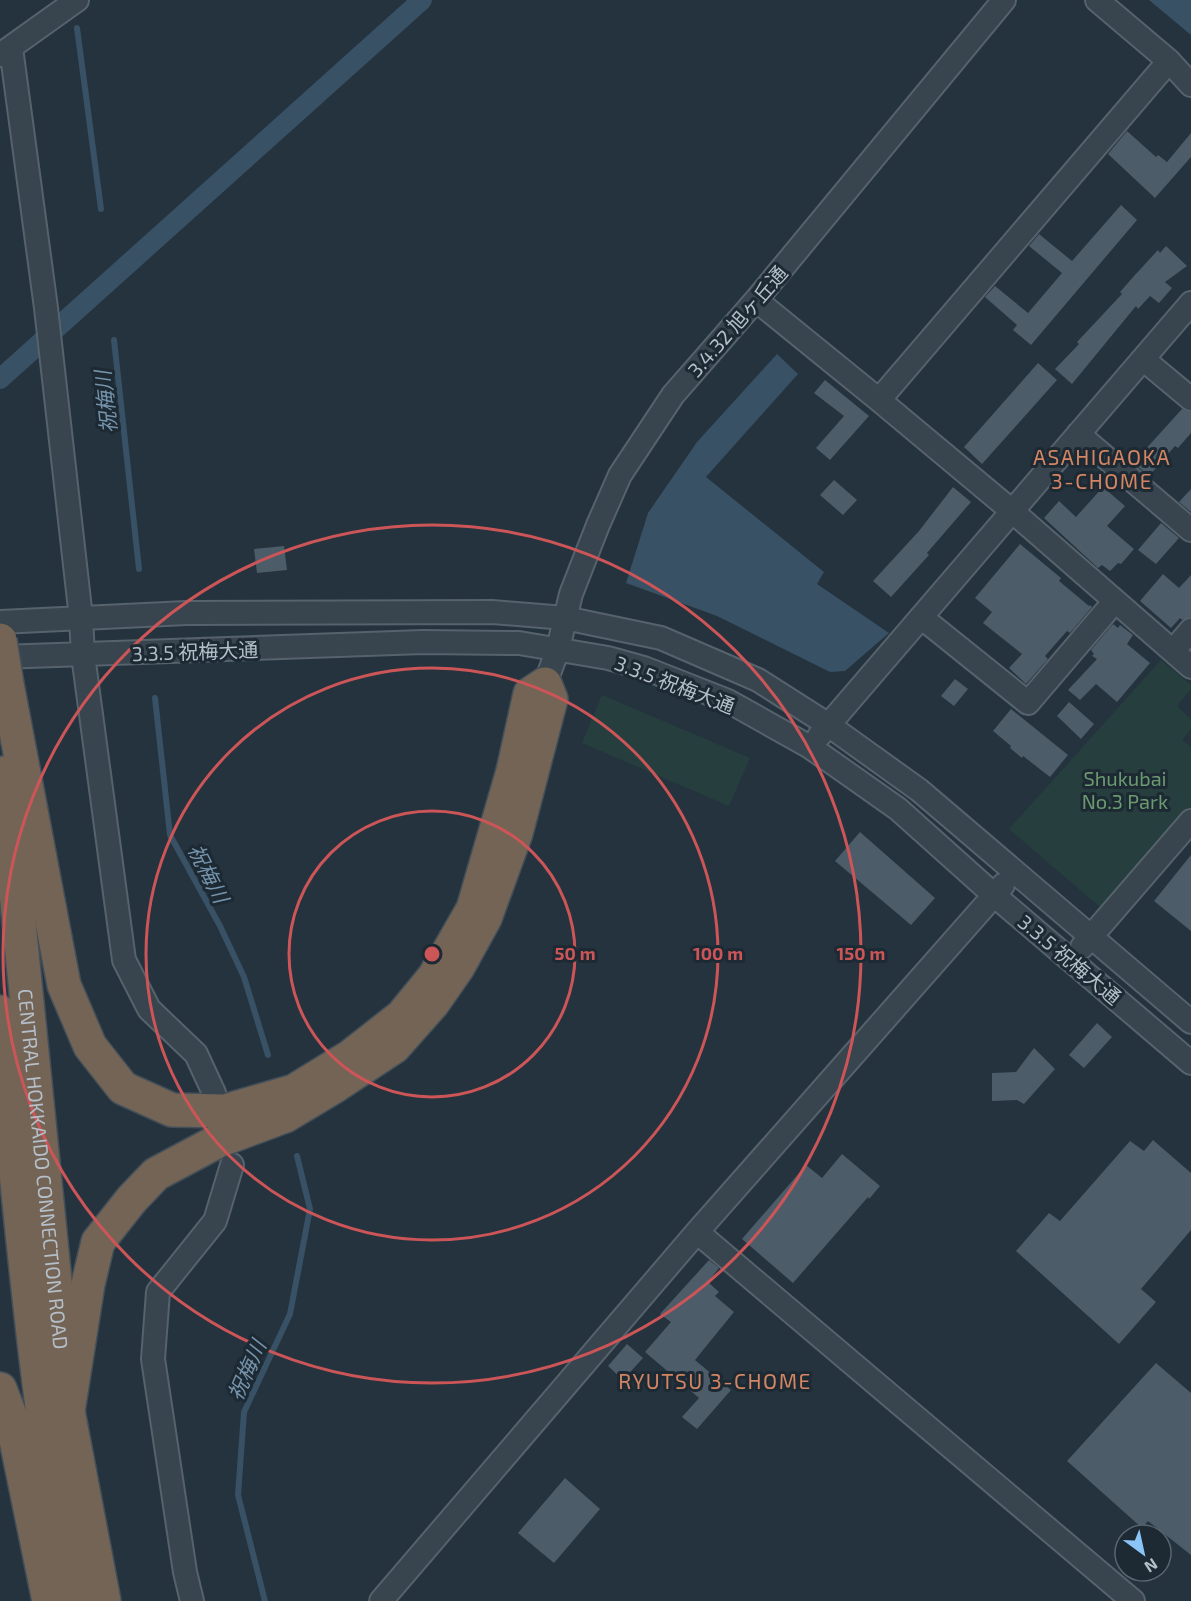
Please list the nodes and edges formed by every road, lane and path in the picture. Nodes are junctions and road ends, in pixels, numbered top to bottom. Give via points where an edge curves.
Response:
1 (77, 0) edge
2 (1004, 0) edge
3 (1097, 0) edge
4 (5, 51) edge
5 (1169, 61) junction
6 (1191, 85) edge
7 (756, 300) junction
8 (1191, 303) edge
9 (1143, 359) junction
10 (1191, 399) edge
11 (879, 400) junction
12 (1078, 434) junction
13 (1012, 511) junction
14 (1191, 530) edge
15 (1115, 601) junction
16 (921, 617) junction
17 (81, 618) junction
18 (565, 618) junction
19 (0, 622) edge
20 (1191, 630) edge
21 (0, 640) edge
22 (558, 649) junction
23 (1173, 651) junction
24 (83, 656) junction
25 (1191, 667) edge
26 (3, 671) edge
27 (545, 684) junction
28 (827, 724) junction
29 (0, 733) edge
30 (810, 747) junction
31 (1186, 836) edge
32 (1014, 872) junction
33 (994, 895) junction
34 (1092, 936) junction
35 (1071, 959) junction
36 (0, 1012) edge
37 (1191, 1022) edge
38 (1191, 1064) edge
39 (214, 1093) dead end
40 (232, 1165) dead end
41 (697, 1232) junction
42 (0, 1389) edge
43 (68, 1411) junction
44 (49, 1601) edge
45 (72, 1601) edge
46 (104, 1601) edge
47 (192, 1601) edge
48 (381, 1601) edge
49 (1133, 1601) edge

1 - 4 street
2 - 7 street, 3.4.32 旭ヶ丘通
3 - 5 street
4 - 17 street via 46,308
5 - 6 street
5 - 11 street
7 - 11 street
7 - 18 street, 3.4.32 旭ヶ丘通 via 673,395 620,475 597,525
8 - 9 street
9 - 10 street
9 - 12 street
11 - 13 street
12 - 13 street
12 - 14 street
13 - 15 street
13 - 16 street
15 - 16 street via 1028,703
15 - 23 street
16 - 28 street
17 - 18 street, 3.3.5 祝梅大通 via 412,610
17 - 19 street, 3.3.5 祝梅大通
17 - 24 street
18 - 22 street, 3.4.32 旭ヶ丘通
18 - 28 street, 3.3.5 祝梅大通 via 661,638 758,680
20 - 23 street
21 - 26 highway, bridge
22 - 24 street, 3.3.5 祝梅大通 via 423,642
22 - 27 street, 3.4.32 旭ヶ丘通
22 - 30 street, 3.3.5 祝梅大通 via 644,668 728,701
23 - 25 street
24 - 26 street, 3.3.5 祝梅大通
24 - 39 street via 124,960 149,1009 196,1054
26 - 27 highway via 64,985 90,1046 123,1088 172,1110 225,1111 294,1091 351,1056 402,1016 434,977 473,909 513,771 530,694
27 - 43 highway via 551,699 516,833 485,918 458,967 394,1047 285,1116 218,1141 156,1174 132,1199 98,1242
28 - 30 street
28 - 32 street, 3.3.5 祝梅大通 via 919,790
29 - 43 highway, CENTRAL HOKKAIDO CONNECTION ROAD
30 - 33 street, 3.3.5 祝梅大通 via 898,809
31 - 34 street
32 - 33 street
32 - 34 street, 3.3.5 祝梅大通
33 - 35 street, 3.3.5 祝梅大通
33 - 41 street
34 - 35 street
34 - 37 street, 3.3.5 祝梅大通
35 - 38 street, 3.3.5 祝梅大通
36 - 45 highway, CENTRAL HOKKAIDO CONNECTION ROAD via 32,1322
40 - 47 street via 215,1221 158,1292 153,1359
41 - 48 street
41 - 49 street
42 - 44 highway via 12,1420
43 - 46 highway, CENTRAL HOKKAIDO CONNECTION ROAD

